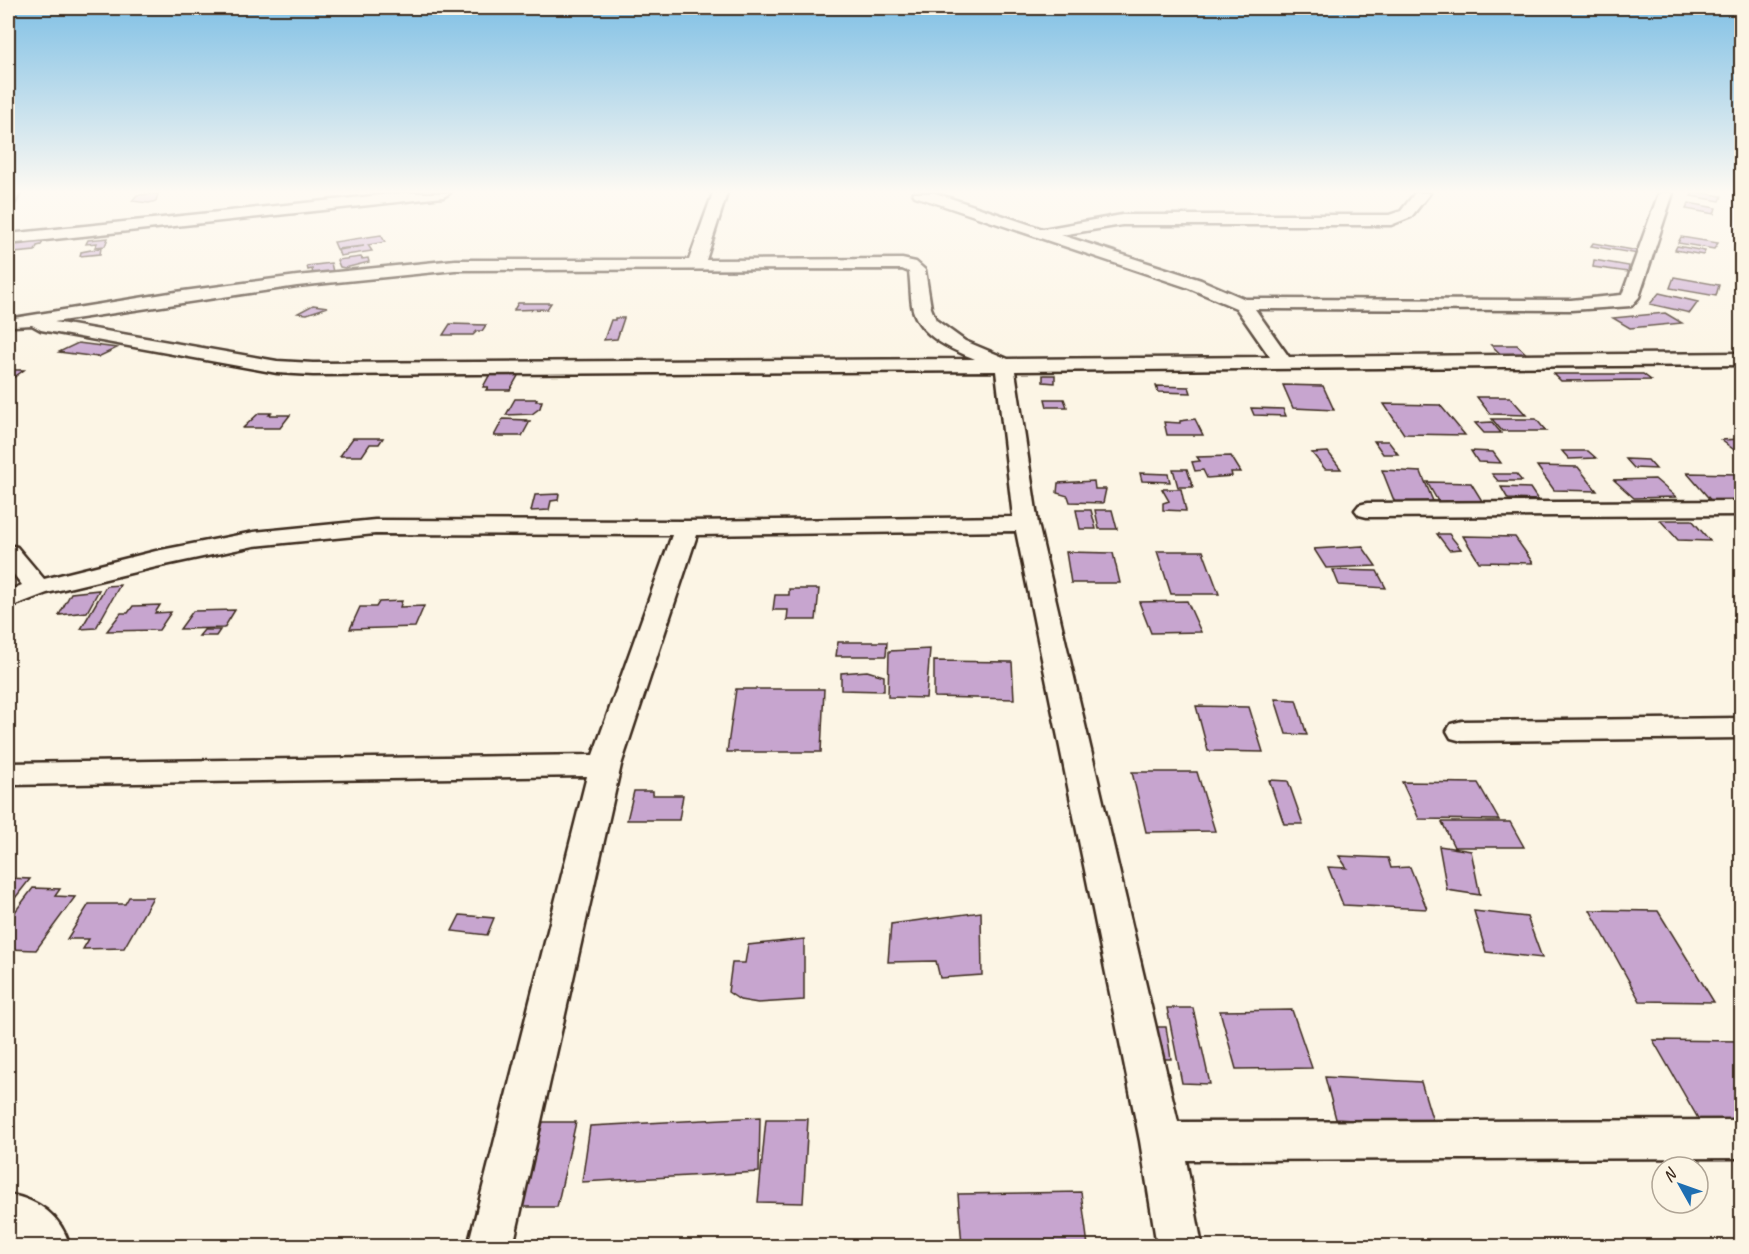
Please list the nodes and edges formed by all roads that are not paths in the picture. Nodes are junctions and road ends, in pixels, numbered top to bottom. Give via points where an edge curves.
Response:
1 (700, 252) edge
2 (1097, 252) edge
3 (1646, 252) edge
4 (696, 264) junction
5 (1242, 304) junction
6 (14, 321) edge
7 (1742, 359) edge
8 (1284, 364) junction
9 (1005, 365) junction
10 (1742, 508) edge
11 (1367, 510) dead end
12 (1026, 524) junction
13 (687, 528) junction
14 (8, 552) edge
15 (38, 588) junction
16 (8, 600) edge
17 (1742, 728) edge
18 (1462, 731) dead end
19 (605, 765) junction
20 (8, 774) edge
21 (1742, 1139) edge
22 (1161, 1141) junction
23 (8, 1215) edge
24 (48, 1246) edge
25 (490, 1246) edge
26 (1179, 1246) edge

1 - 4 street
2 - 5 street
3 - 5 street via 1630,297 1624,302 1571,306
4 - 6 street via 455,265 176,297
4 - 9 street via 910,265 917,270 923,313 932,329
5 - 8 street
6 - 9 street via 277,367 313,369
7 - 8 street
8 - 9 street
9 - 12 street
10 - 11 street
12 - 13 street
12 - 22 street
13 - 15 street via 375,527 254,539
13 - 19 street
14 - 15 street
15 - 16 street
17 - 18 street
19 - 20 street
19 - 25 street
21 - 22 street
22 - 26 street
23 - 24 street via 41,1231

